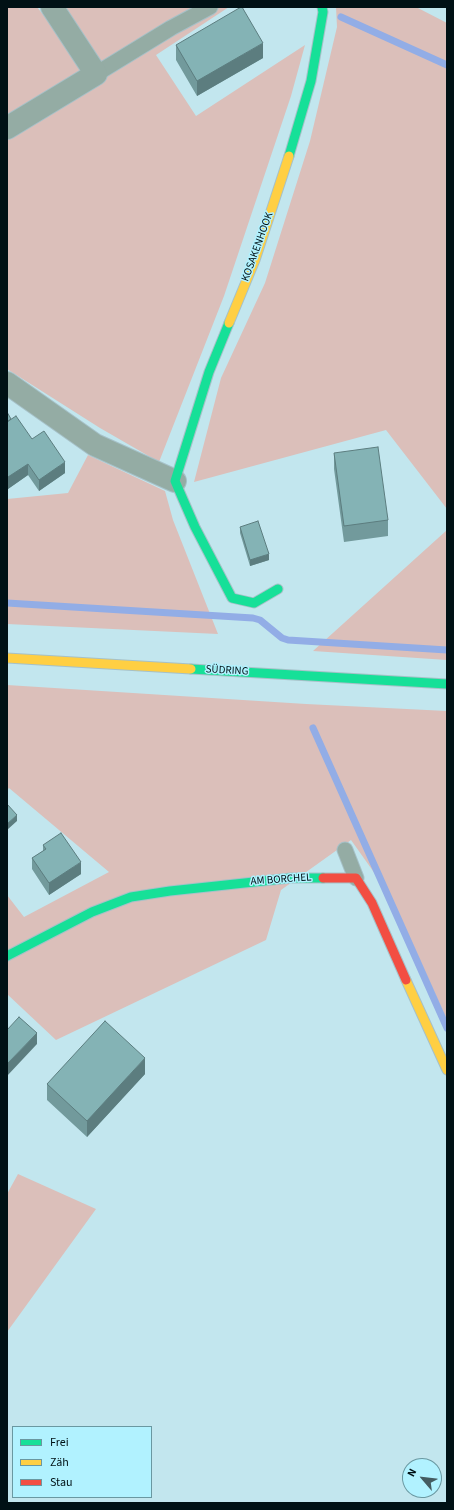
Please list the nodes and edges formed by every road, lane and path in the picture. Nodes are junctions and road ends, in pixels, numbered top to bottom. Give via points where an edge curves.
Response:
1 (52, 7) edge
2 (210, 7) edge
3 (322, 7) edge
4 (96, 74) junction
5 (7, 128) edge
6 (7, 383) edge
7 (175, 481) junction
8 (278, 589) dead end
9 (7, 658) edge
10 (447, 684) edge
11 (346, 850) dead end
12 (356, 878) junction
13 (7, 956) edge
14 (447, 1070) edge

1 - 4 street
2 - 4 lane
3 - 7 street, KOSAKENHOOK via 311,81 287,162 255,260 209,372
4 - 5 street
6 - 7 street via 95,445
7 - 8 street via 195,527 232,598 254,603
9 - 10 street, SÜDRING
11 - 12 lane
12 - 13 street, AM BORCHEL via 291,878 131,897 92,912
12 - 14 street via 372,903

